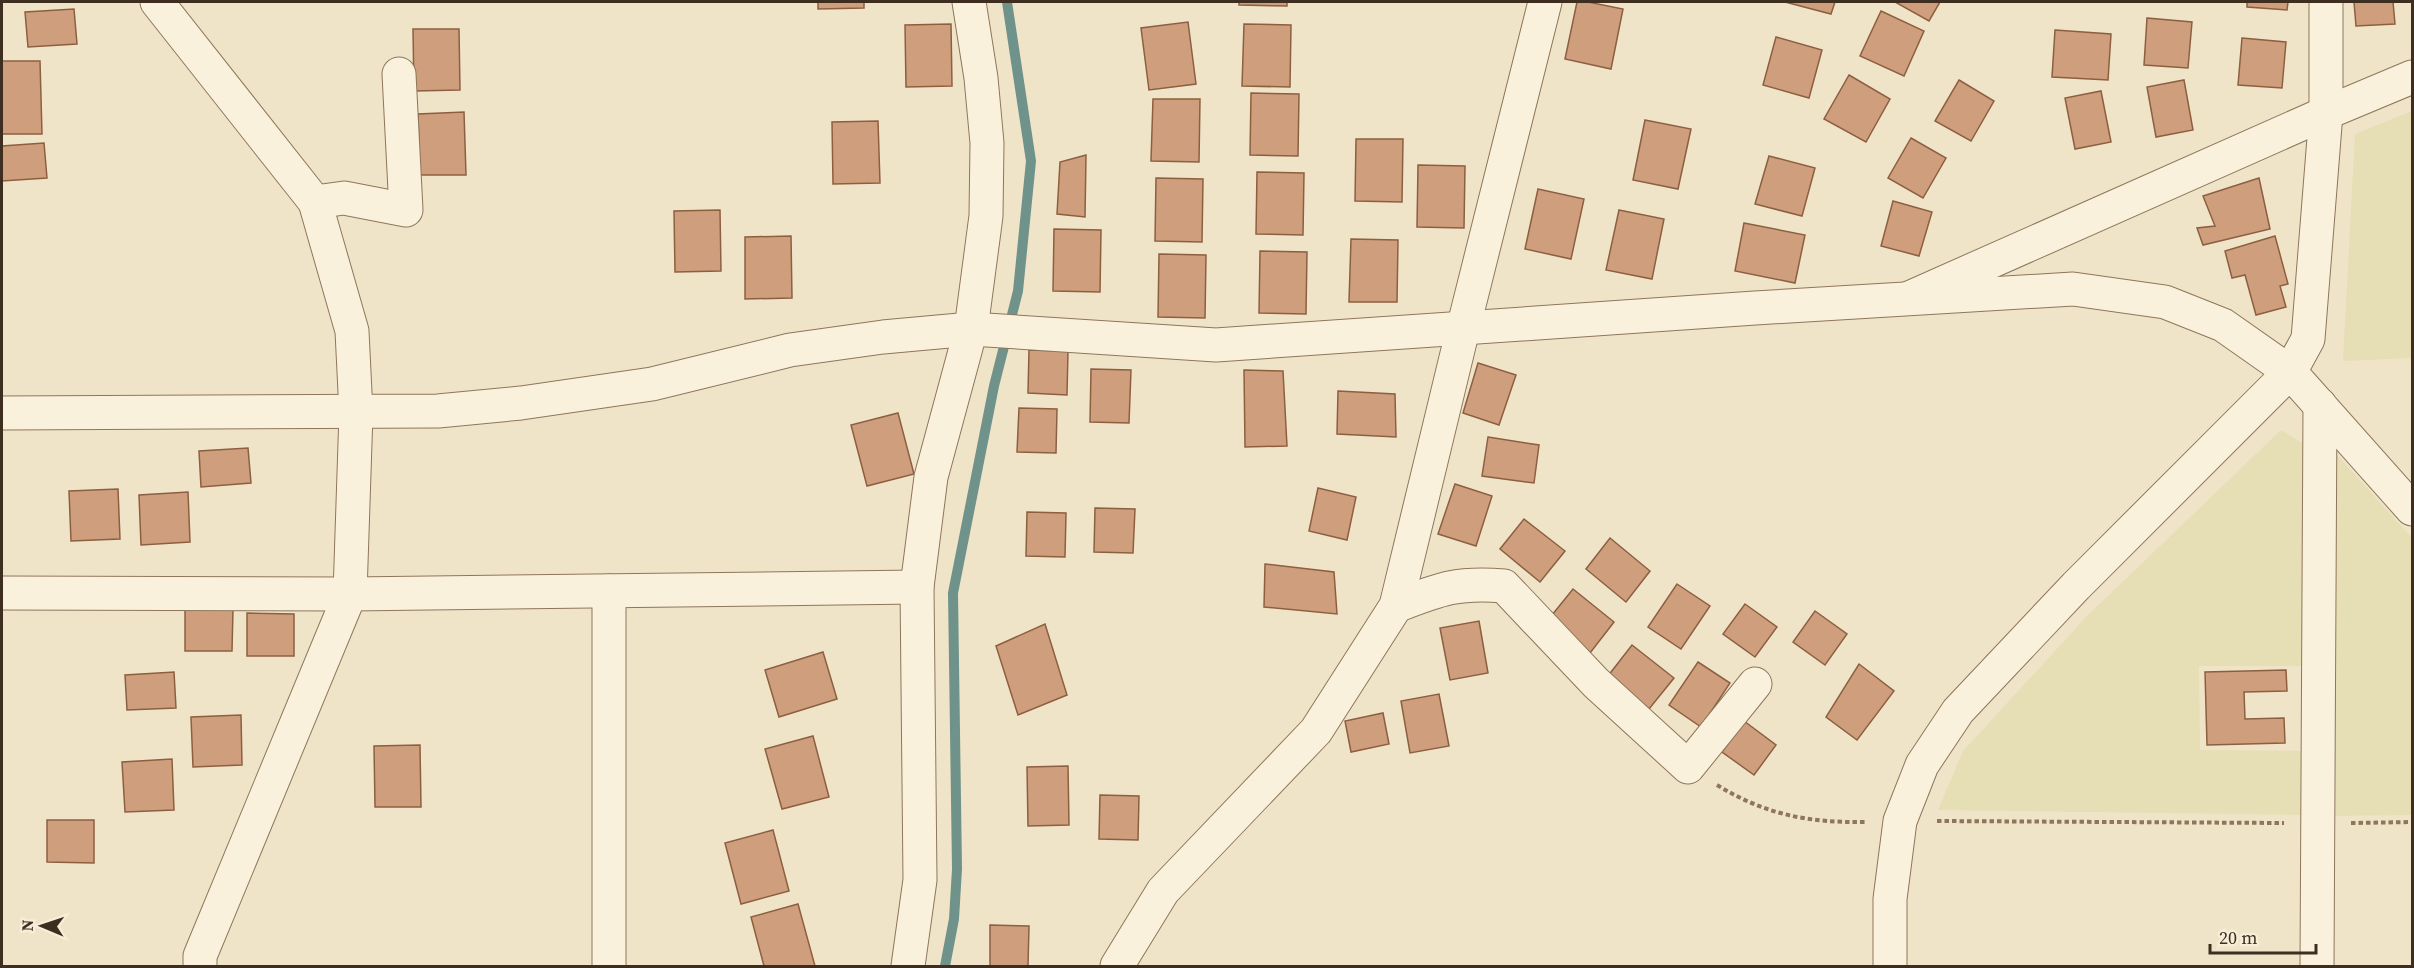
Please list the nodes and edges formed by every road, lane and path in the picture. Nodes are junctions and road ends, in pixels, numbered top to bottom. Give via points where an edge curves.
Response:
1 (157, 2) edge
2 (969, 2) edge
3 (1545, 2) edge
4 (2326, 2) edge
5 (399, 74) dead end
6 (2412, 77) edge
7 (2326, 113) junction
8 (315, 202) junction
9 (1906, 299) junction
10 (971, 329) junction
11 (1463, 329) junction
12 (2290, 372) junction
13 (2320, 405) junction
14 (2, 413) edge
15 (356, 413) junction
16 (2412, 509) edge
17 (917, 587) junction
18 (609, 591) junction
19 (2, 593) edge
20 (350, 594) junction
21 (1396, 606) junction
22 (1755, 684) dead end
23 (1688, 767) junction
24 (1900, 821) junction
25 (2412, 822) edge
26 (2317, 823) junction
27 (200, 966) edge
28 (609, 966) edge
29 (908, 966) edge
30 (1117, 966) edge
31 (1890, 966) edge
32 (2317, 966) edge

1 - 8 street
2 - 10 street via 987,143 986,216
3 - 11 street
4 - 7 street
5 - 8 street via 406,210 344,198
6 - 7 street
7 - 9 street
7 - 12 street via 2308,339
8 - 15 street via 352,332
9 - 11 street
9 - 12 street via 2073,289 2165,302 2223,325
10 - 11 street via 1216,345
10 - 15 street via 790,350 652,384 521,403
10 - 17 street via 931,477
11 - 21 street
12 - 13 street
12 - 24 street via 2076,586 1958,711 1922,765
13 - 16 street
13 - 26 street
14 - 15 street
15 - 20 street
17 - 18 street
17 - 29 street via 920,880
18 - 20 street
18 - 28 street
19 - 20 street
20 - 27 street via 200,956
21 - 23 street via 1444,588 1504,586 1596,683
21 - 30 street via 1316,731 1162,891
22 - 23 street
23 - 24 path via 1742,800 1794,818
24 - 26 path
24 - 31 street via 1890,899
25 - 26 path
26 - 32 street

